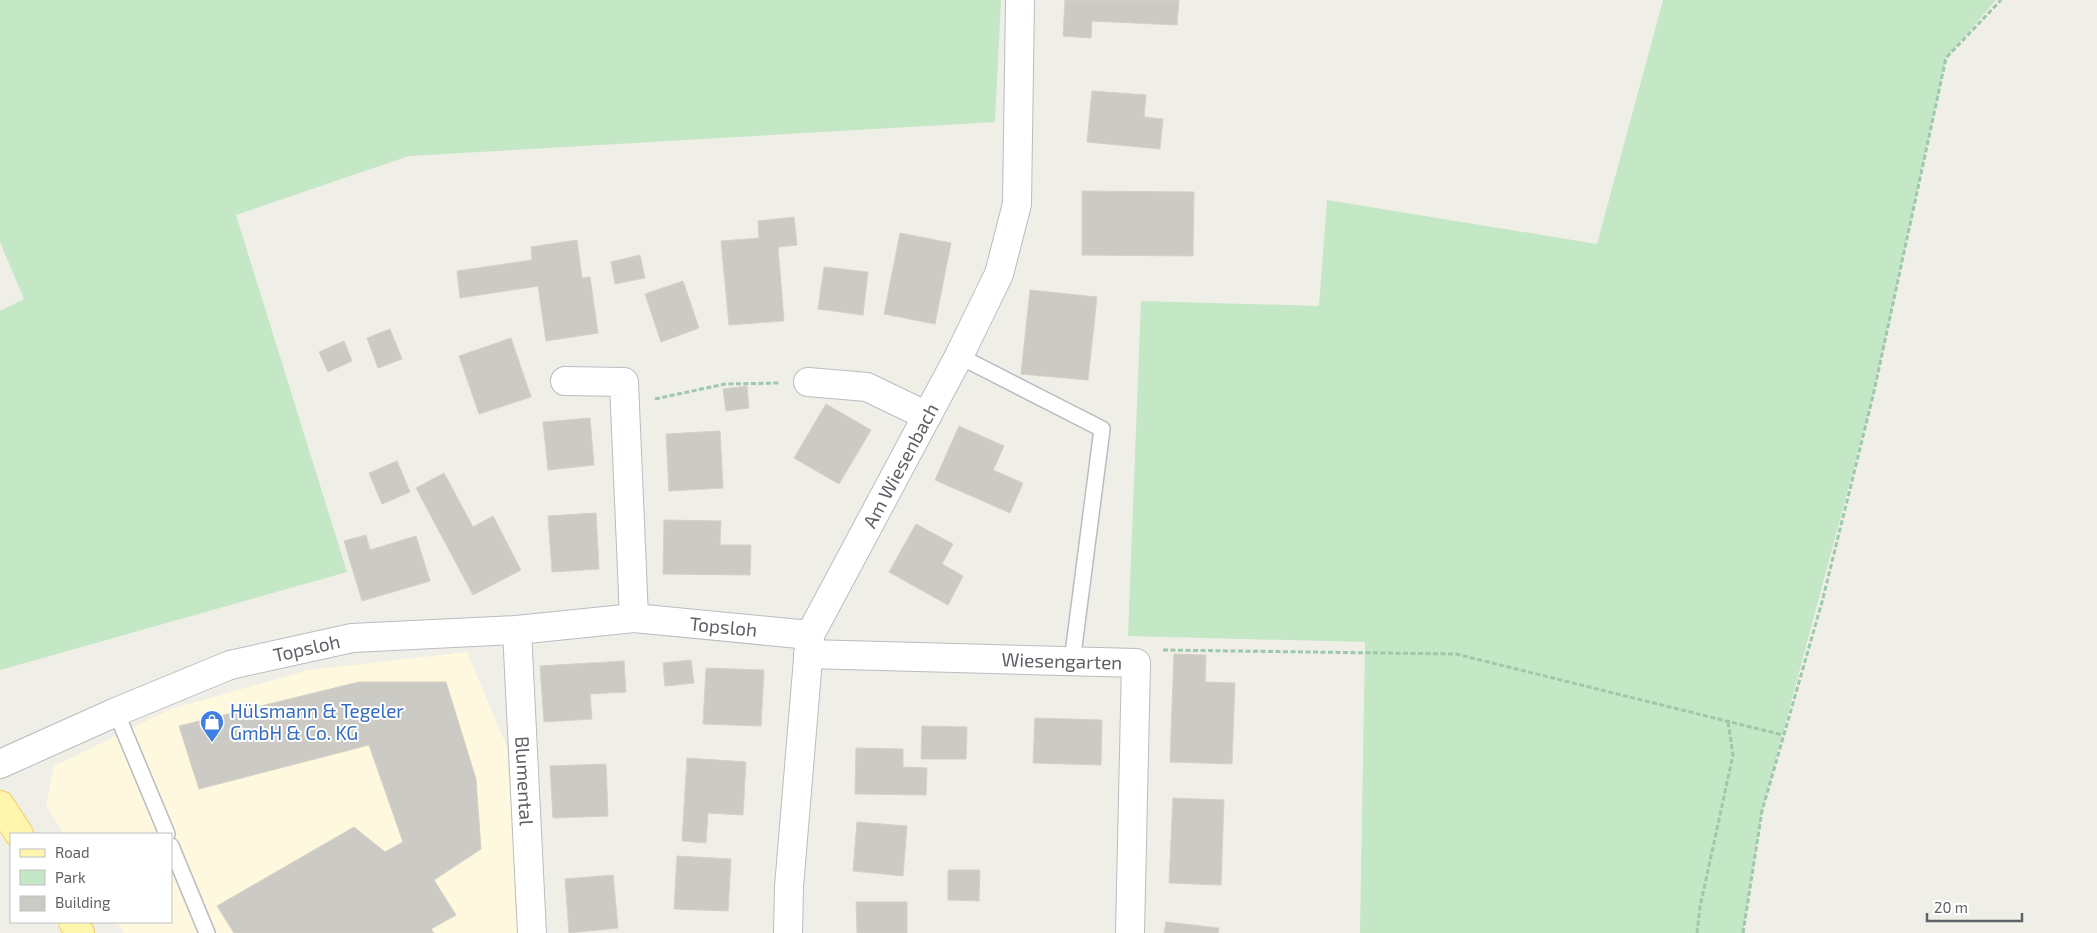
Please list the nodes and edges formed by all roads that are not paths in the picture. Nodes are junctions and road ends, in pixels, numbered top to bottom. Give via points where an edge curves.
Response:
1 (1020, 0) edge
2 (959, 356) junction
3 (565, 382) dead end
4 (808, 382) road end
5 (927, 416) junction
6 (634, 618) junction
7 (517, 630) junction
8 (809, 645) junction
9 (1072, 662) junction
10 (116, 712) junction
11 (0, 764) edge
12 (0, 805) edge
13 (17, 833) edge
14 (166, 833) edge
15 (172, 848) edge
16 (207, 933) edge
17 (532, 933) edge
18 (788, 933) edge
19 (1130, 933) edge

1 - 2 street, Am Wiesenbach via 1018,204 999,274
2 - 5 street, Am Wiesenbach
2 - 9 lane via 1102,430
3 - 6 street via 624,382
4 - 5 street via 868,387
5 - 8 street, Am Wiesenbach
6 - 7 street, Topsloh
6 - 8 street, Topsloh
7 - 10 street, Topsloh via 352,638 230,665
7 - 17 street, Blumental
8 - 9 street, Wiesengarten
8 - 18 street, Am Wiesenbach via 788,887
9 - 19 street, Wiesengarten via 1136,663
10 - 11 street, Topsloh
10 - 14 lane
12 - 13 main road
15 - 16 lane

